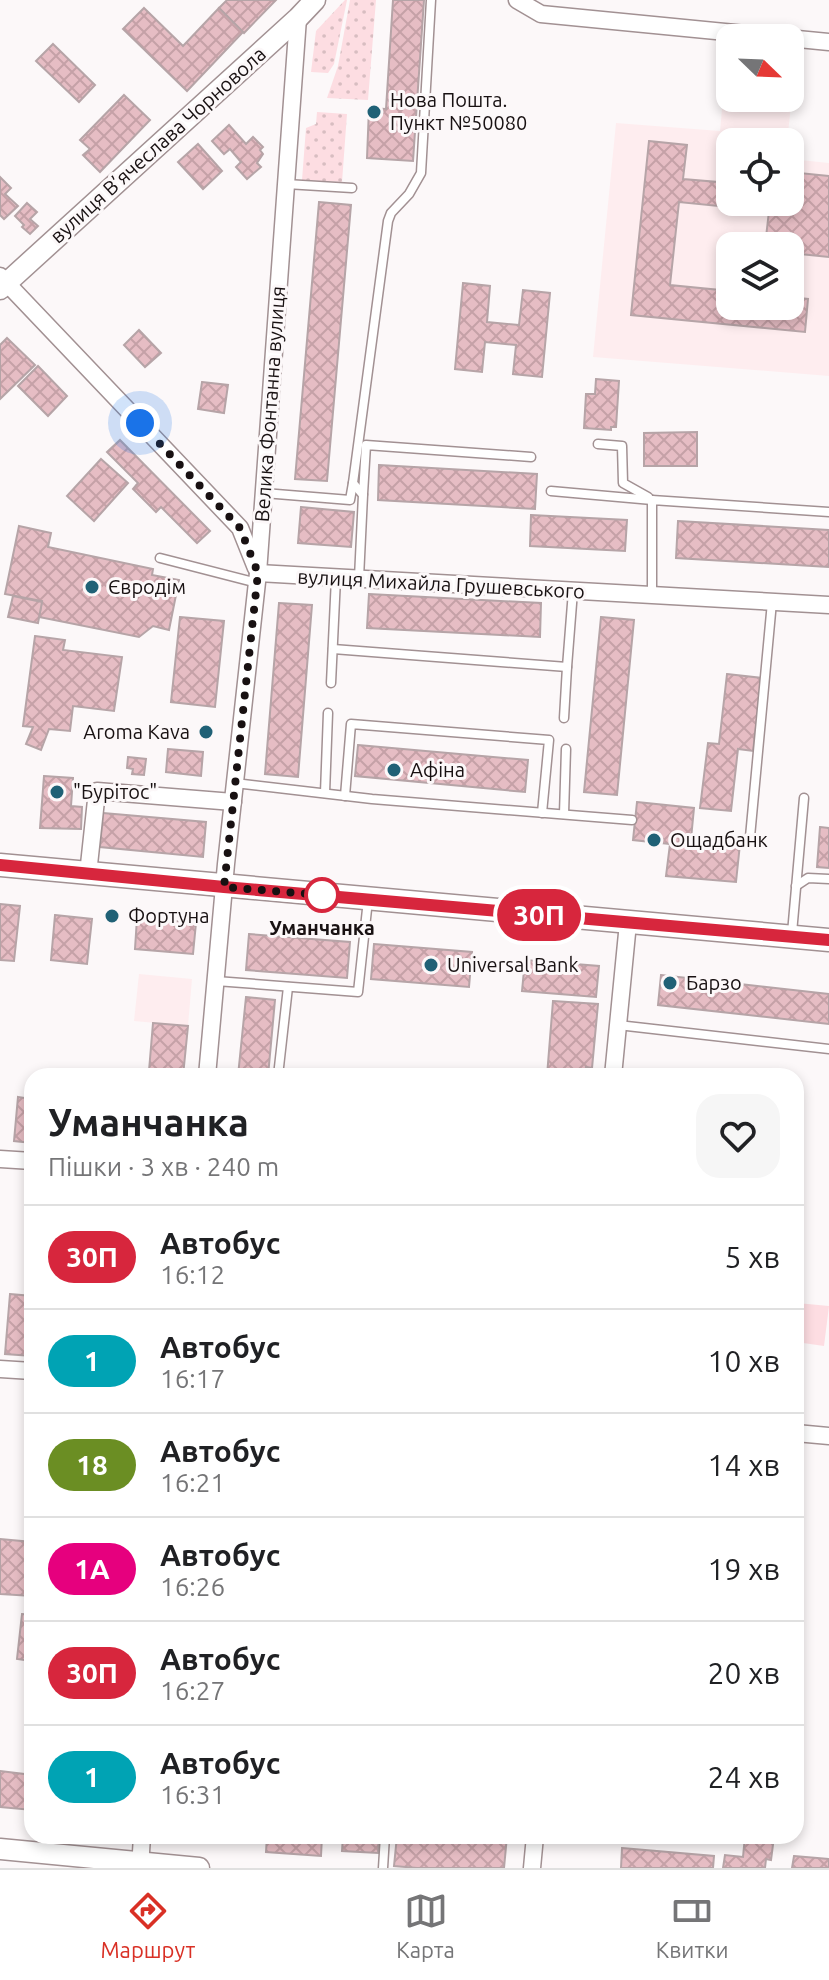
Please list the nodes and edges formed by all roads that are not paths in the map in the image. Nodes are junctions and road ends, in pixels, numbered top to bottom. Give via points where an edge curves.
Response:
1 (315, 0) edge
2 (431, 0) edge
3 (517, 0) edge
4 (298, 18) junction
5 (829, 42) edge
6 (286, 184) junction
7 (352, 188) dead end
8 (2, 282) edge
9 (598, 444) dead end
10 (531, 457) dead end
11 (353, 483) junction
12 (551, 491) dead end
13 (263, 493) junction
14 (363, 495) junction
15 (652, 500) junction
16 (829, 512) edge
17 (160, 558) dead end
18 (257, 578) junction
19 (336, 578) junction
20 (359, 579) junction
21 (573, 591) junction
22 (652, 596) junction
23 (772, 602) junction
24 (829, 605) edge
25 (333, 649) junction
26 (567, 667) junction
27 (331, 683) dead end
28 (328, 713) dead end
29 (564, 718) dead end
30 (566, 749) dead end
31 (235, 783) junction
32 (325, 793) junction
33 (345, 796) junction
34 (804, 798) dead end
35 (233, 802) junction
36 (542, 813) junction
37 (564, 814) junction
38 (632, 820) dead end
39 (750, 837) dead end
40 (0, 865) edge
41 (88, 874) junction
42 (829, 879) edge
43 (796, 886) junction
44 (224, 887) junction
45 (368, 900) junction
46 (628, 923) junction
47 (791, 937) junction
48 (829, 940) edge
49 (216, 981) junction
50 (288, 987) junction
51 (618, 1025) junction
52 (829, 1049) edge
53 (208, 1068) edge
54 (279, 1068) edge
55 (614, 1068) edge
56 (0, 1159) edge
57 (24, 1160) edge
58 (0, 1369) edge
59 (24, 1370) edge
60 (804, 1434) edge
61 (829, 1436) edge
62 (141, 1844) edge
63 (384, 1844) edge
64 (534, 1844) edge
65 (0, 1849) edge
66 (140, 1865) edge
67 (199, 1868) edge
68 (383, 1868) edge
69 (532, 1868) edge

1 - 4 street, вулиця В’ячеслава Чорновола
2 - 11 lane via 421,173 388,221
3 - 5 street via 541,14
4 - 6 street, Велика Фонтанна вулиця
4 - 8 street, вулиця В’ячеслава Чорновола
6 - 7 lane
6 - 13 street, Велика Фонтанна вулиця
8 - 18 street via 240,528
9 - 15 lane via 622,446 623,483
10 - 14 lane via 366,445
11 - 13 lane via 350,500
11 - 14 lane
12 - 15 lane
13 - 18 street, Велика Фонтанна вулиця
14 - 20 lane
15 - 16 lane
15 - 22 lane
17 - 18 lane
18 - 19 street, вулиця Михайла Грушевського
18 - 31 street, Велика Фонтанна вулиця
19 - 20 street, вулиця Михайла Грушевського
19 - 25 lane
20 - 21 street, вулиця Михайла Грушевського
21 - 22 street, вулиця Михайла Грушевського
21 - 26 lane
22 - 23 street, вулиця Михайла Грушевського
23 - 24 street, вулиця Михайла Грушевського
23 - 39 lane
25 - 26 lane
25 - 27 lane
26 - 29 lane
28 - 32 lane
30 - 37 lane
31 - 32 lane
31 - 35 street, Велика Фонтанна вулиця
32 - 33 lane
33 - 36 lane
33 - 36 lane via 351,724 549,740
34 - 43 lane
35 - 41 street via 97,791
35 - 44 street, Велика Фонтанна вулиця
36 - 37 lane
37 - 38 lane
40 - 41 main road
41 - 44 main road
42 - 43 lane via 808,878
43 - 47 lane
44 - 45 main road
44 - 49 street, Велика Фонтанна вулиця
45 - 46 main road
45 - 50 lane via 358,992
46 - 47 main road
46 - 51 street
47 - 48 main road
49 - 50 lane
49 - 53 street, Велика Фонтанна вулиця
50 - 54 lane
51 - 52 lane
51 - 55 street
56 - 57 street
58 - 59 street
60 - 61 street
62 - 66 street
63 - 68 lane
64 - 69 street
65 - 66 street
66 - 67 street

